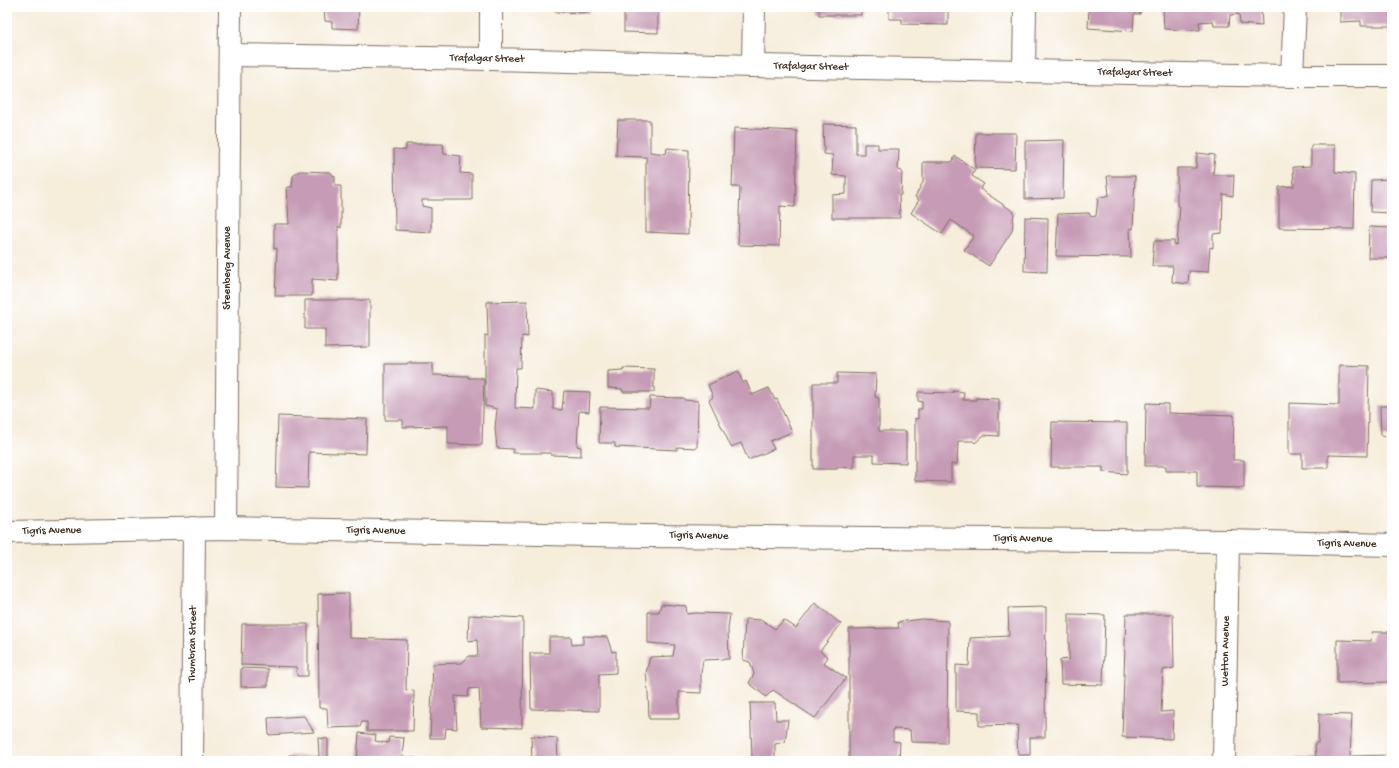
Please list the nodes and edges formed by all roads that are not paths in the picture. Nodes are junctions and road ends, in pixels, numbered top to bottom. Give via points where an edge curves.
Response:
1 (230, 7) edge
2 (491, 7) edge
3 (754, 7) edge
4 (1025, 7) edge
5 (1295, 7) edge
6 (230, 55) junction
7 (491, 59) junction
8 (753, 66) junction
9 (1024, 72) junction
10 (1292, 76) junction
11 (1392, 76) edge
12 (194, 528) junction
13 (226, 528) junction
14 (7, 532) edge
15 (1228, 541) junction
16 (1392, 545) edge
17 (192, 761) edge
18 (1224, 761) edge

1 - 6 street, Steenberg Avenue
2 - 7 street
3 - 8 street
4 - 9 street
5 - 10 street
6 - 7 street, Trafalgar Street
6 - 13 street, Steenberg Avenue
7 - 8 street, Trafalgar Street
8 - 9 street, Trafalgar Street
9 - 10 street, Trafalgar Street
10 - 11 street, Trafalgar Street
12 - 13 street, Tigris Avenue
12 - 14 street, Tigris Avenue
12 - 17 street, Thumbran Street
13 - 15 street, Tigris Avenue via 645,536
15 - 16 street, Tigris Avenue
15 - 18 street, Wetton Avenue

